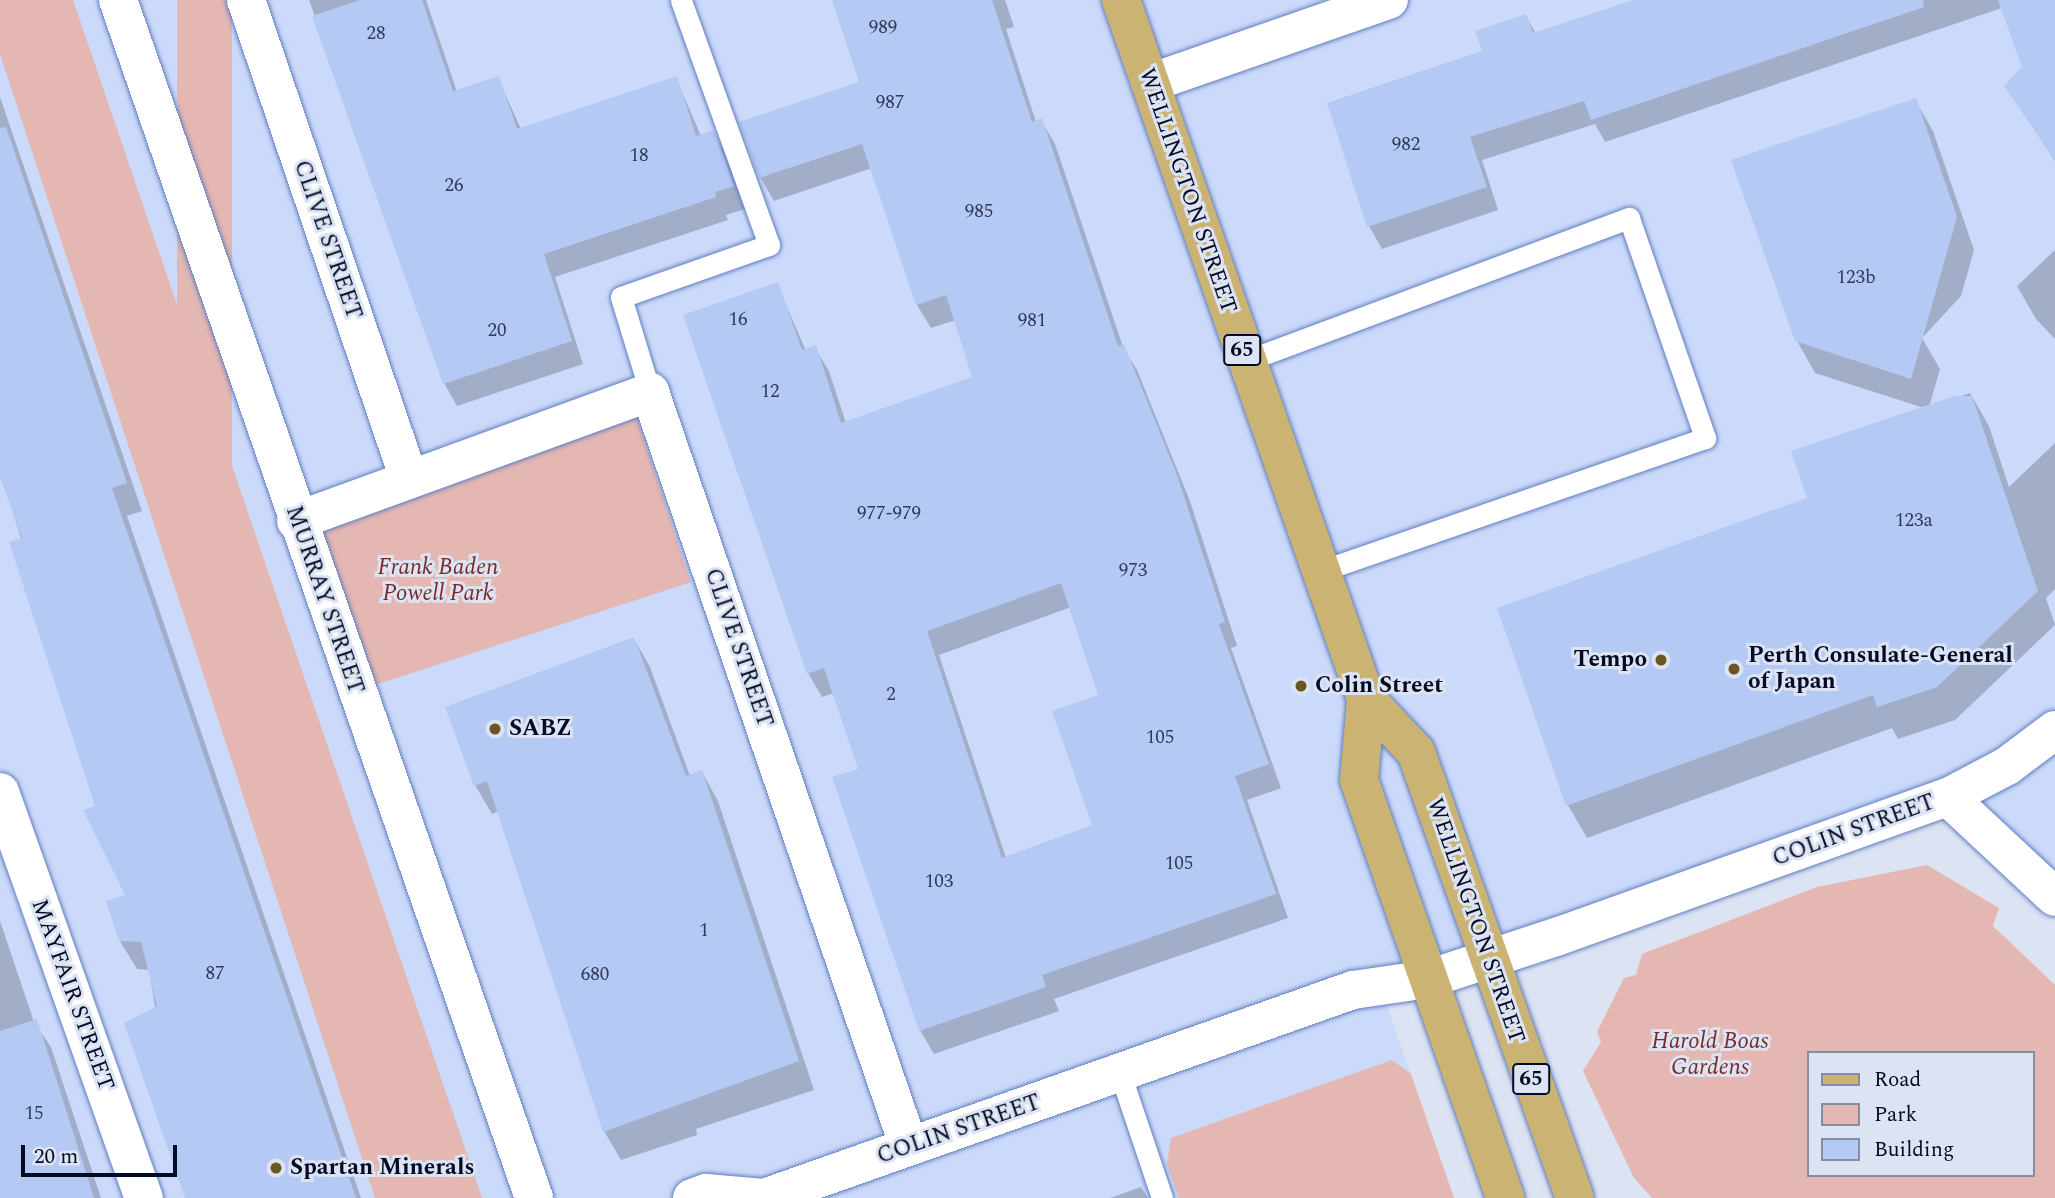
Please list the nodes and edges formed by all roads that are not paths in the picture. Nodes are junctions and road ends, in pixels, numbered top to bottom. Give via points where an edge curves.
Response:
1 (118, 0) edge
2 (246, 0) edge
3 (681, 0) edge
4 (1121, 0) edge
5 (1389, 0) edge
6 (1150, 83) junction
7 (1246, 361) junction
8 (650, 392) junction
9 (409, 479) junction
10 (296, 521) junction
11 (1321, 571) junction
12 (1366, 698) junction
13 (2055, 730) edge
14 (0, 792) edge
15 (1948, 797) junction
16 (2055, 897) edge
17 (1487, 959) junction
18 (1428, 979) junction
19 (1120, 1073) junction
20 (909, 1147) junction
21 (144, 1198) edge
22 (534, 1198) edge
23 (692, 1198) edge
24 (764, 1198) edge
25 (1162, 1198) edge
26 (1506, 1198) edge
27 (1575, 1198) edge

1 - 10 street, MURRAY STREET
2 - 9 street, CLIVE STREET
3 - 8 lane via 769,245 621,297
4 - 6 main road, WELLINGTON STREET / 65
5 - 6 street
6 - 7 main road, WELLINGTON STREET / 65
7 - 11 main road, WELLINGTON STREET / 65
7 - 11 lane via 1629,218 1705,438
8 - 9 street
8 - 20 street, CLIVE STREET
9 - 10 street
10 - 22 street, MURRAY STREET
11 - 12 main road, WELLINGTON STREET / 65
12 - 17 main road, WELLINGTON STREET / 65 via 1416,752
12 - 18 main road, WELLINGTON STREET / 65 via 1359,780
13 - 15 street, COLIN STREET via 2007,766
14 - 21 street, MAYFAIR STREET
15 - 16 street
15 - 17 street, COLIN STREET
17 - 18 street, COLIN STREET
17 - 27 main road, WELLINGTON STREET / 65
18 - 19 street, COLIN STREET via 1353,990
18 - 26 main road, WELLINGTON STREET / 65
19 - 20 street, COLIN STREET
19 - 25 lane
20 - 24 street, COLIN STREET
23 - 24 street, COLIN STREET via 706,1193

